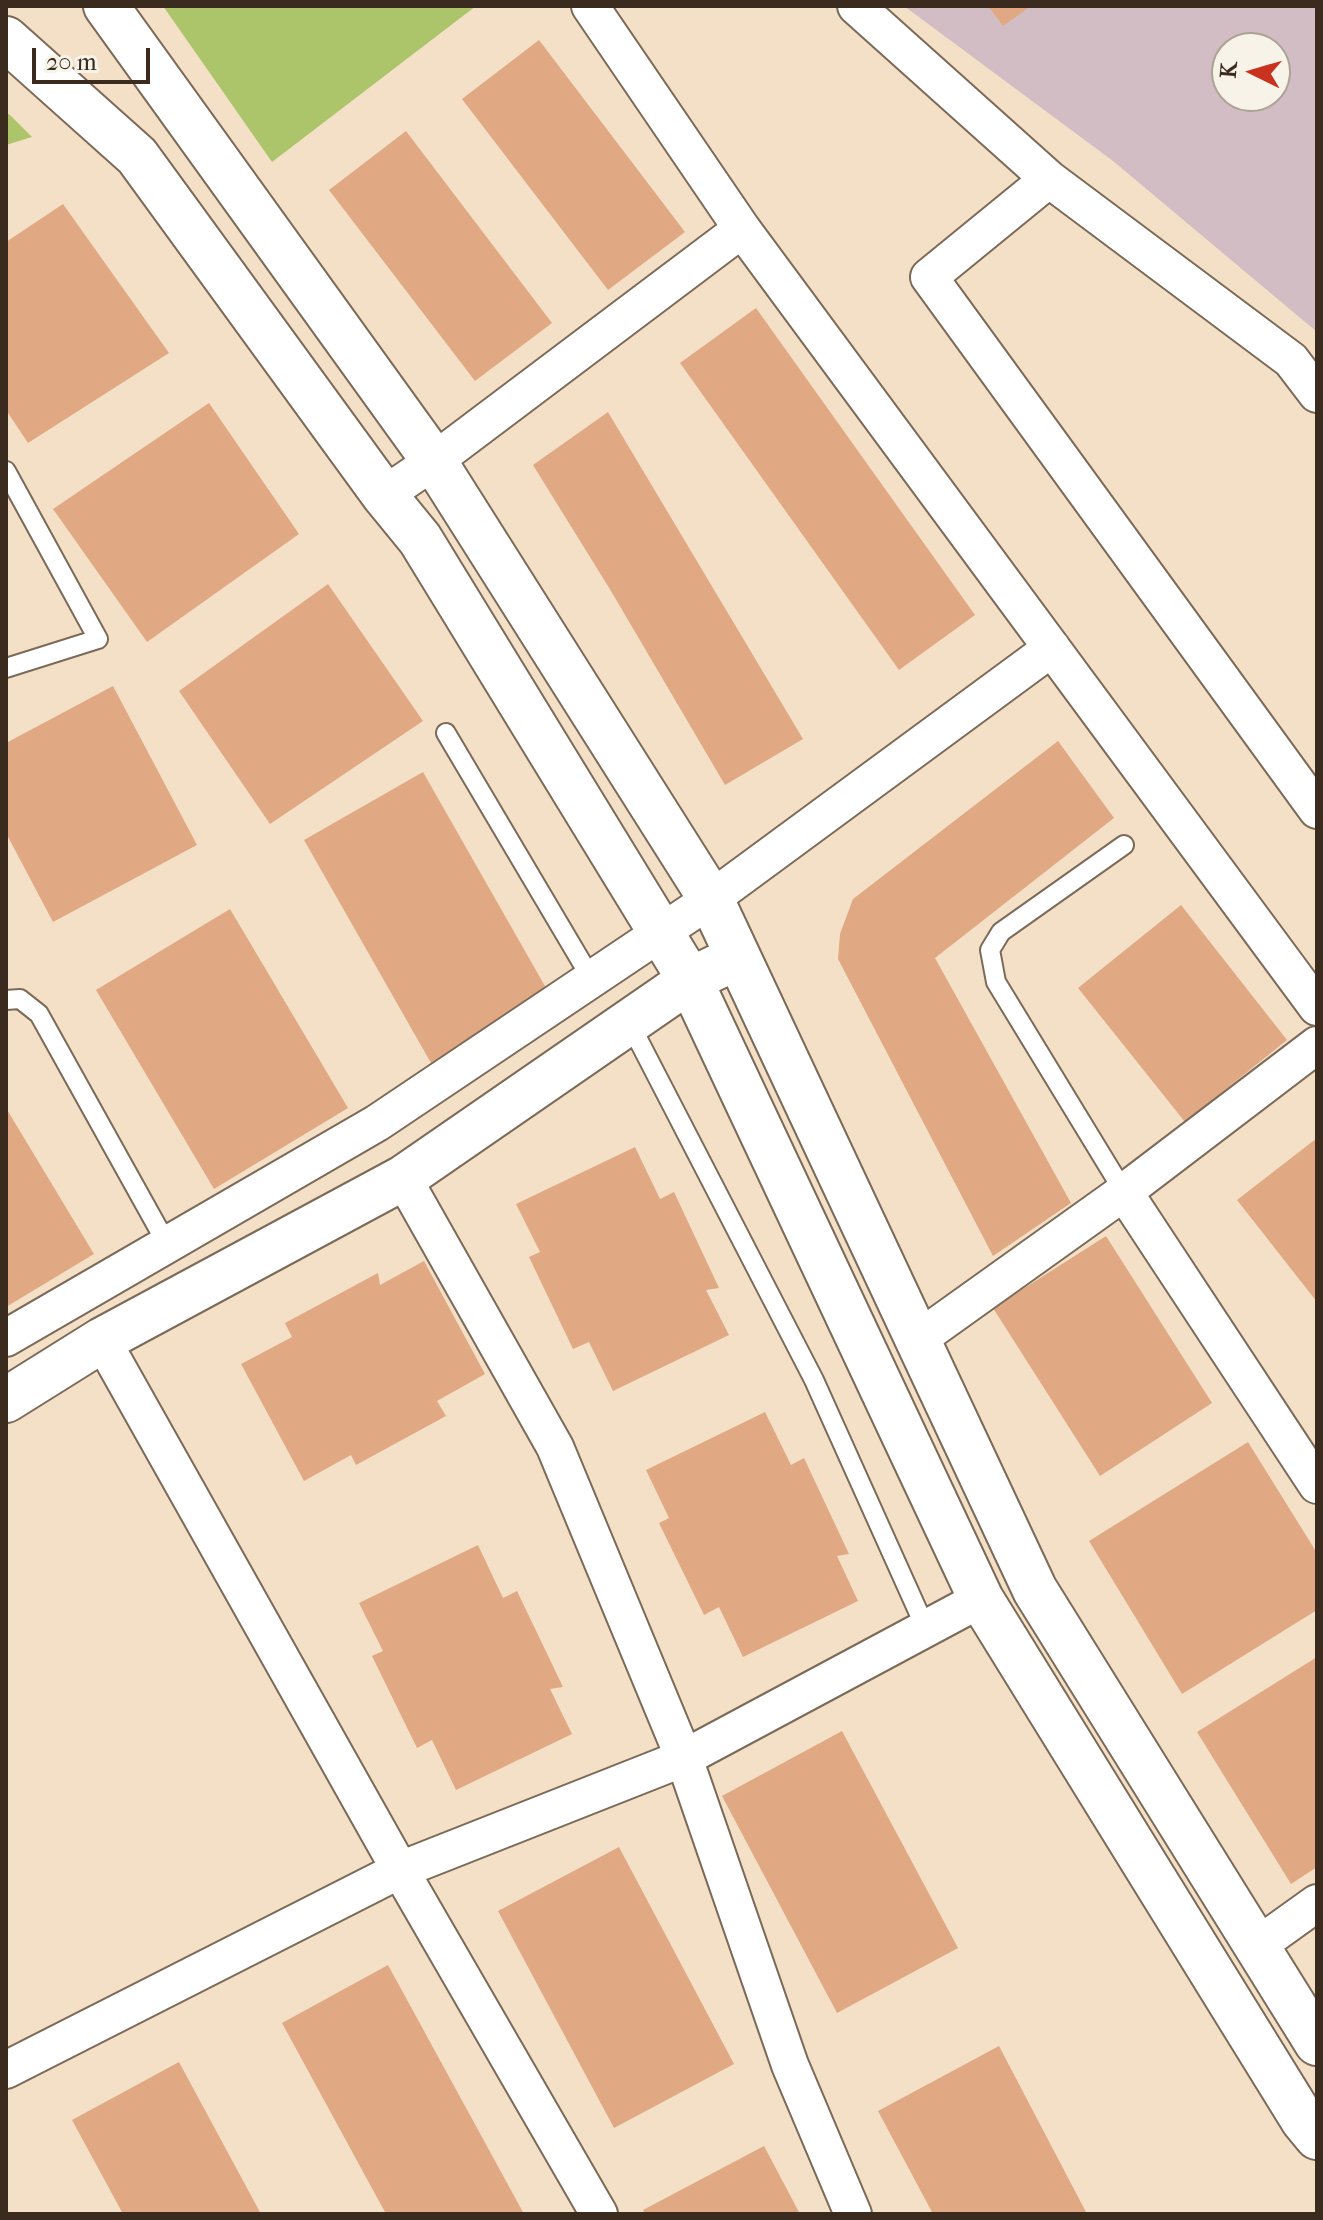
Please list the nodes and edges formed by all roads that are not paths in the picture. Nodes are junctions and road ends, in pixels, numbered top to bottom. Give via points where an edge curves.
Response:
1 (106, 6) edge
2 (590, 6) edge
3 (856, 6) edge
4 (6, 39) edge
5 (1049, 179) junction
6 (742, 229) junction
7 (1317, 394) edge
8 (434, 461) junction
9 (6, 471) edge
10 (384, 495) junction
11 (1052, 648) junction
12 (6, 668) edge
13 (446, 733) dead end
14 (1317, 810) edge
15 (1124, 845) dead end
16 (711, 899) junction
17 (660, 931) junction
18 (739, 957) junction
19 (591, 978) junction
20 (690, 980) junction
21 (6, 1000) edge
22 (1317, 1007) edge
23 (629, 1022) junction
24 (1317, 1045) edge
25 (403, 1178) junction
26 (1124, 1192) junction
27 (168, 1246) junction
28 (6, 1338) edge
29 (102, 1340) junction
30 (917, 1340) junction
31 (6, 1400) edge
32 (1317, 1485) edge
33 (981, 1599) junction
34 (926, 1629) junction
35 (684, 1758) junction
36 (400, 1870) junction
37 (1317, 1903) edge
38 (1257, 1946) junction
39 (1317, 2043) edge
40 (6, 2070) edge
41 (1317, 2137) edge
42 (599, 2214) edge
43 (853, 2214) edge

1 - 8 street
2 - 6 street
3 - 5 street
4 - 10 street via 137,156
5 - 7 street via 1291,360
5 - 14 street via 929,277
6 - 8 street
6 - 11 street
8 - 10 street
8 - 16 street
9 - 12 lane via 98,639
10 - 17 street via 420,539
11 - 16 street
11 - 22 street
13 - 19 lane
15 - 26 lane via 1001,932 990,950 996,982
16 - 17 street
16 - 18 street
17 - 19 street
17 - 20 street
18 - 20 street
18 - 30 street
19 - 27 street via 377,1123
20 - 23 street
20 - 33 street
21 - 27 lane via 20,999 39,1014
23 - 25 street
23 - 34 lane via 814,1380
24 - 26 street
25 - 29 street
25 - 35 street via 555,1447
26 - 30 street
26 - 32 street
27 - 28 street
29 - 31 street
29 - 36 street
30 - 38 street via 1035,1590
33 - 34 street
33 - 41 street
34 - 35 street
35 - 36 street
35 - 43 street via 790,2065
36 - 40 street
36 - 42 street
37 - 38 street
38 - 39 street

